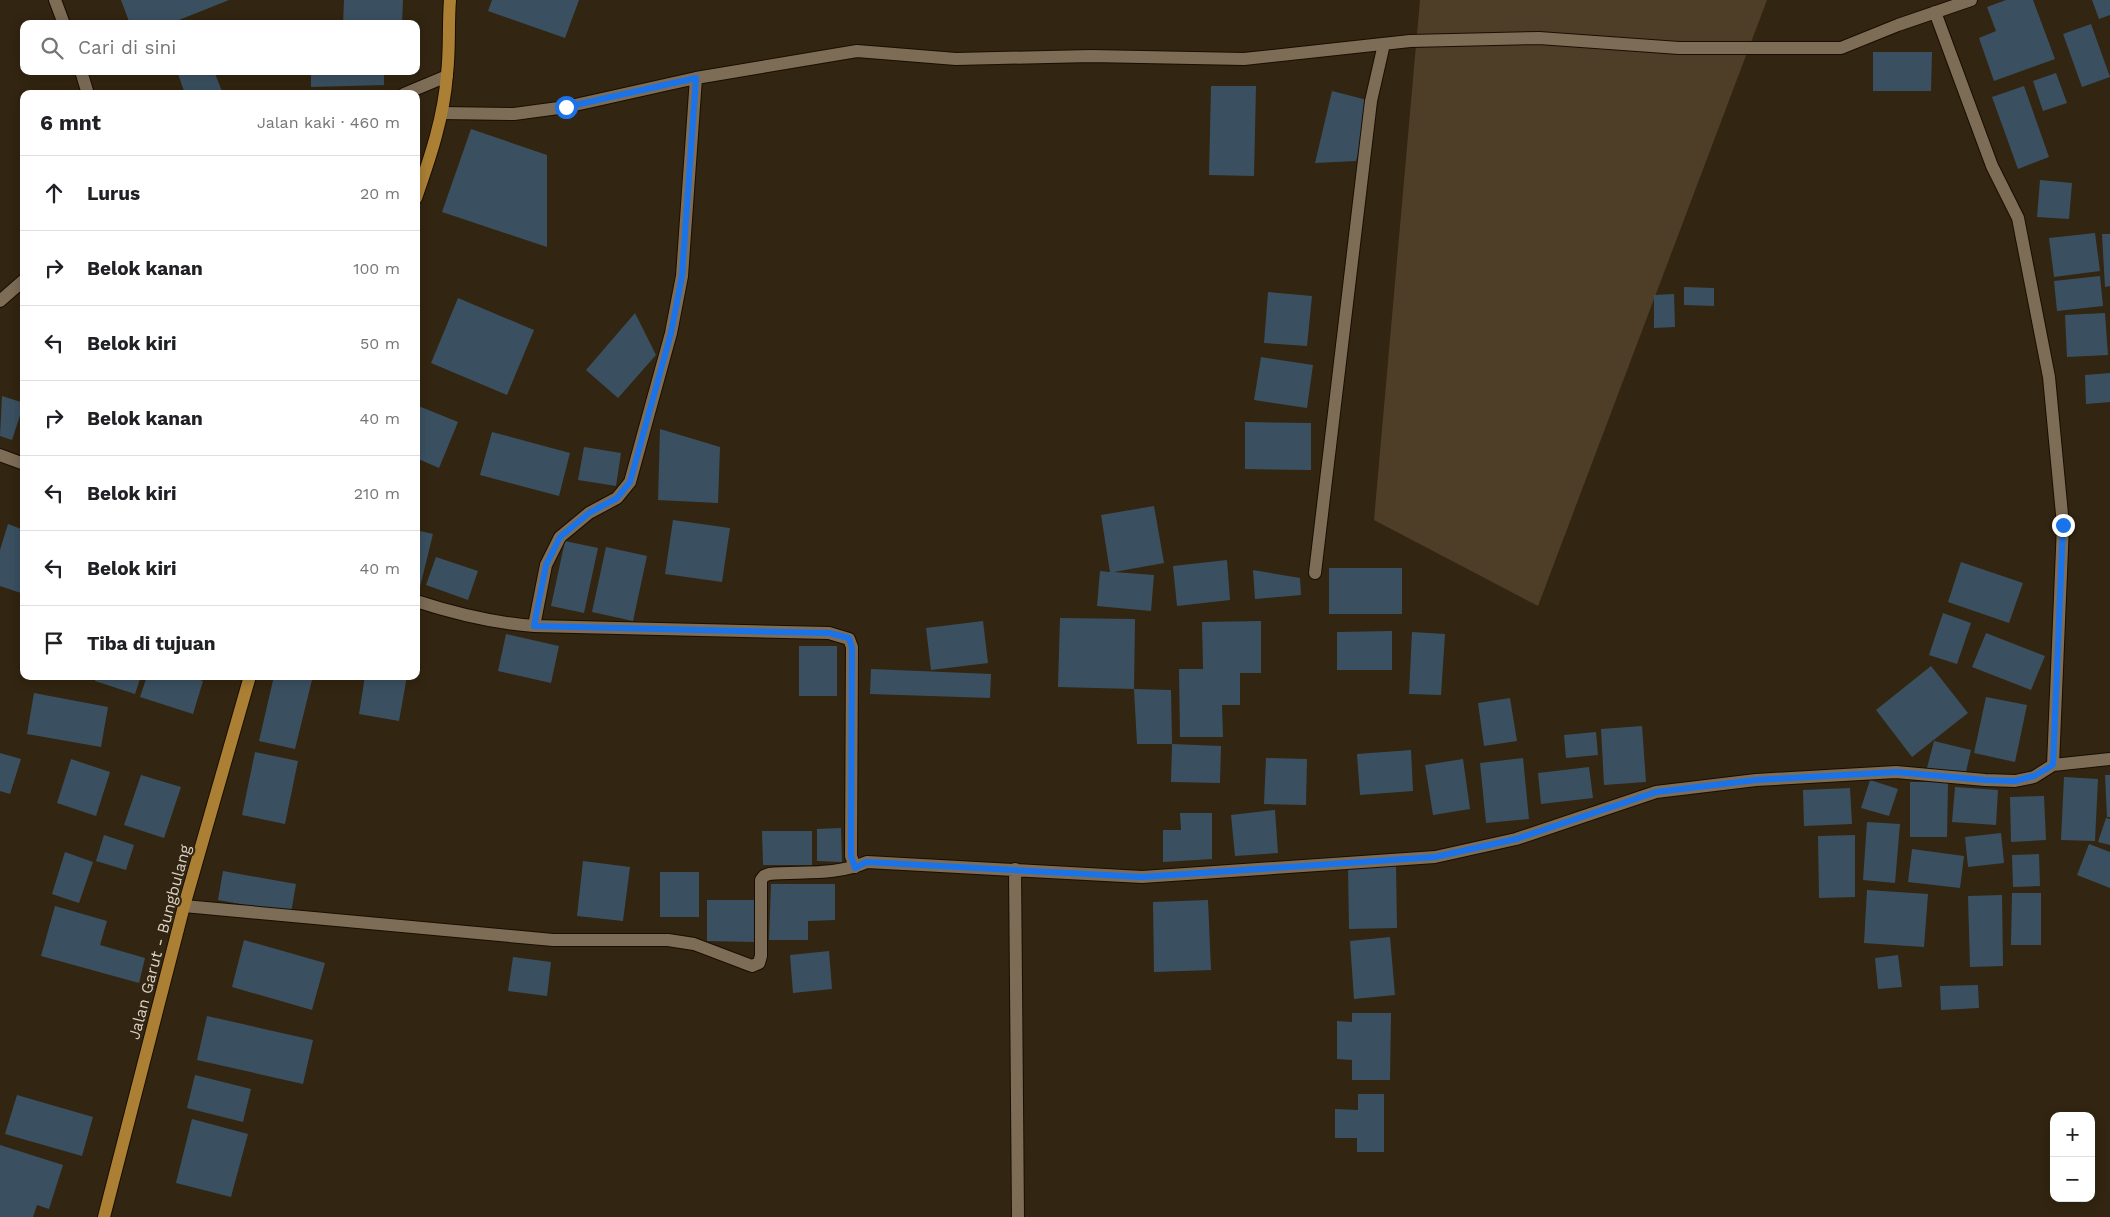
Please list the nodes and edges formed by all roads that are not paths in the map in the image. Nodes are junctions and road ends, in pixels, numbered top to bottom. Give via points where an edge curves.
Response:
1 (55, 0) edge
2 (450, 0) edge
3 (1971, 0) edge
4 (1935, 12) junction
5 (62, 20) edge
6 (1384, 44) junction
7 (82, 75) edge
8 (447, 76) junction
9 (696, 78) junction
10 (87, 90) edge
11 (414, 90) edge
12 (442, 113) junction
13 (420, 186) edge
14 (20, 284) edge
15 (0, 301) edge
16 (0, 455) edge
17 (20, 462) edge
18 (1315, 573) dead end
19 (420, 602) edge
20 (534, 626) junction
21 (249, 680) edge
22 (2110, 759) edge
23 (2053, 765) junction
24 (855, 868) junction
25 (1016, 869) junction
26 (184, 906) junction
27 (104, 1217) edge
28 (1018, 1217) edge

1 - 5 street
2 - 8 main road
3 - 4 street
4 - 6 street via 1841,48 1679,48 1539,38
4 - 23 street via 1992,166 2018,218 2049,378 2063,525
6 - 9 street via 1244,59 1091,56 956,59 858,51
6 - 18 street via 1371,101
7 - 10 street
8 - 11 street
8 - 12 main road
9 - 12 street via 566,107 514,114
9 - 20 street via 682,276 630,482 617,498 589,513 560,537 546,565
12 - 13 main road
14 - 15 street
16 - 17 street
19 - 20 street via 497,623
20 - 24 street via 829,633 849,638 852,648 851,856
21 - 26 main road, Jalan Garut - Bungbulang
22 - 23 street
23 - 25 street via 2034,776 2015,781 1896,772 1756,780 1656,792 1516,839 1435,857 1142,877
24 - 25 street via 866,862
24 - 26 street via 764,876 760,886 761,956 760,963 752,966 694,944 668,940 553,940
25 - 28 street
26 - 27 main road, Jalan Garut - Bungbulang

